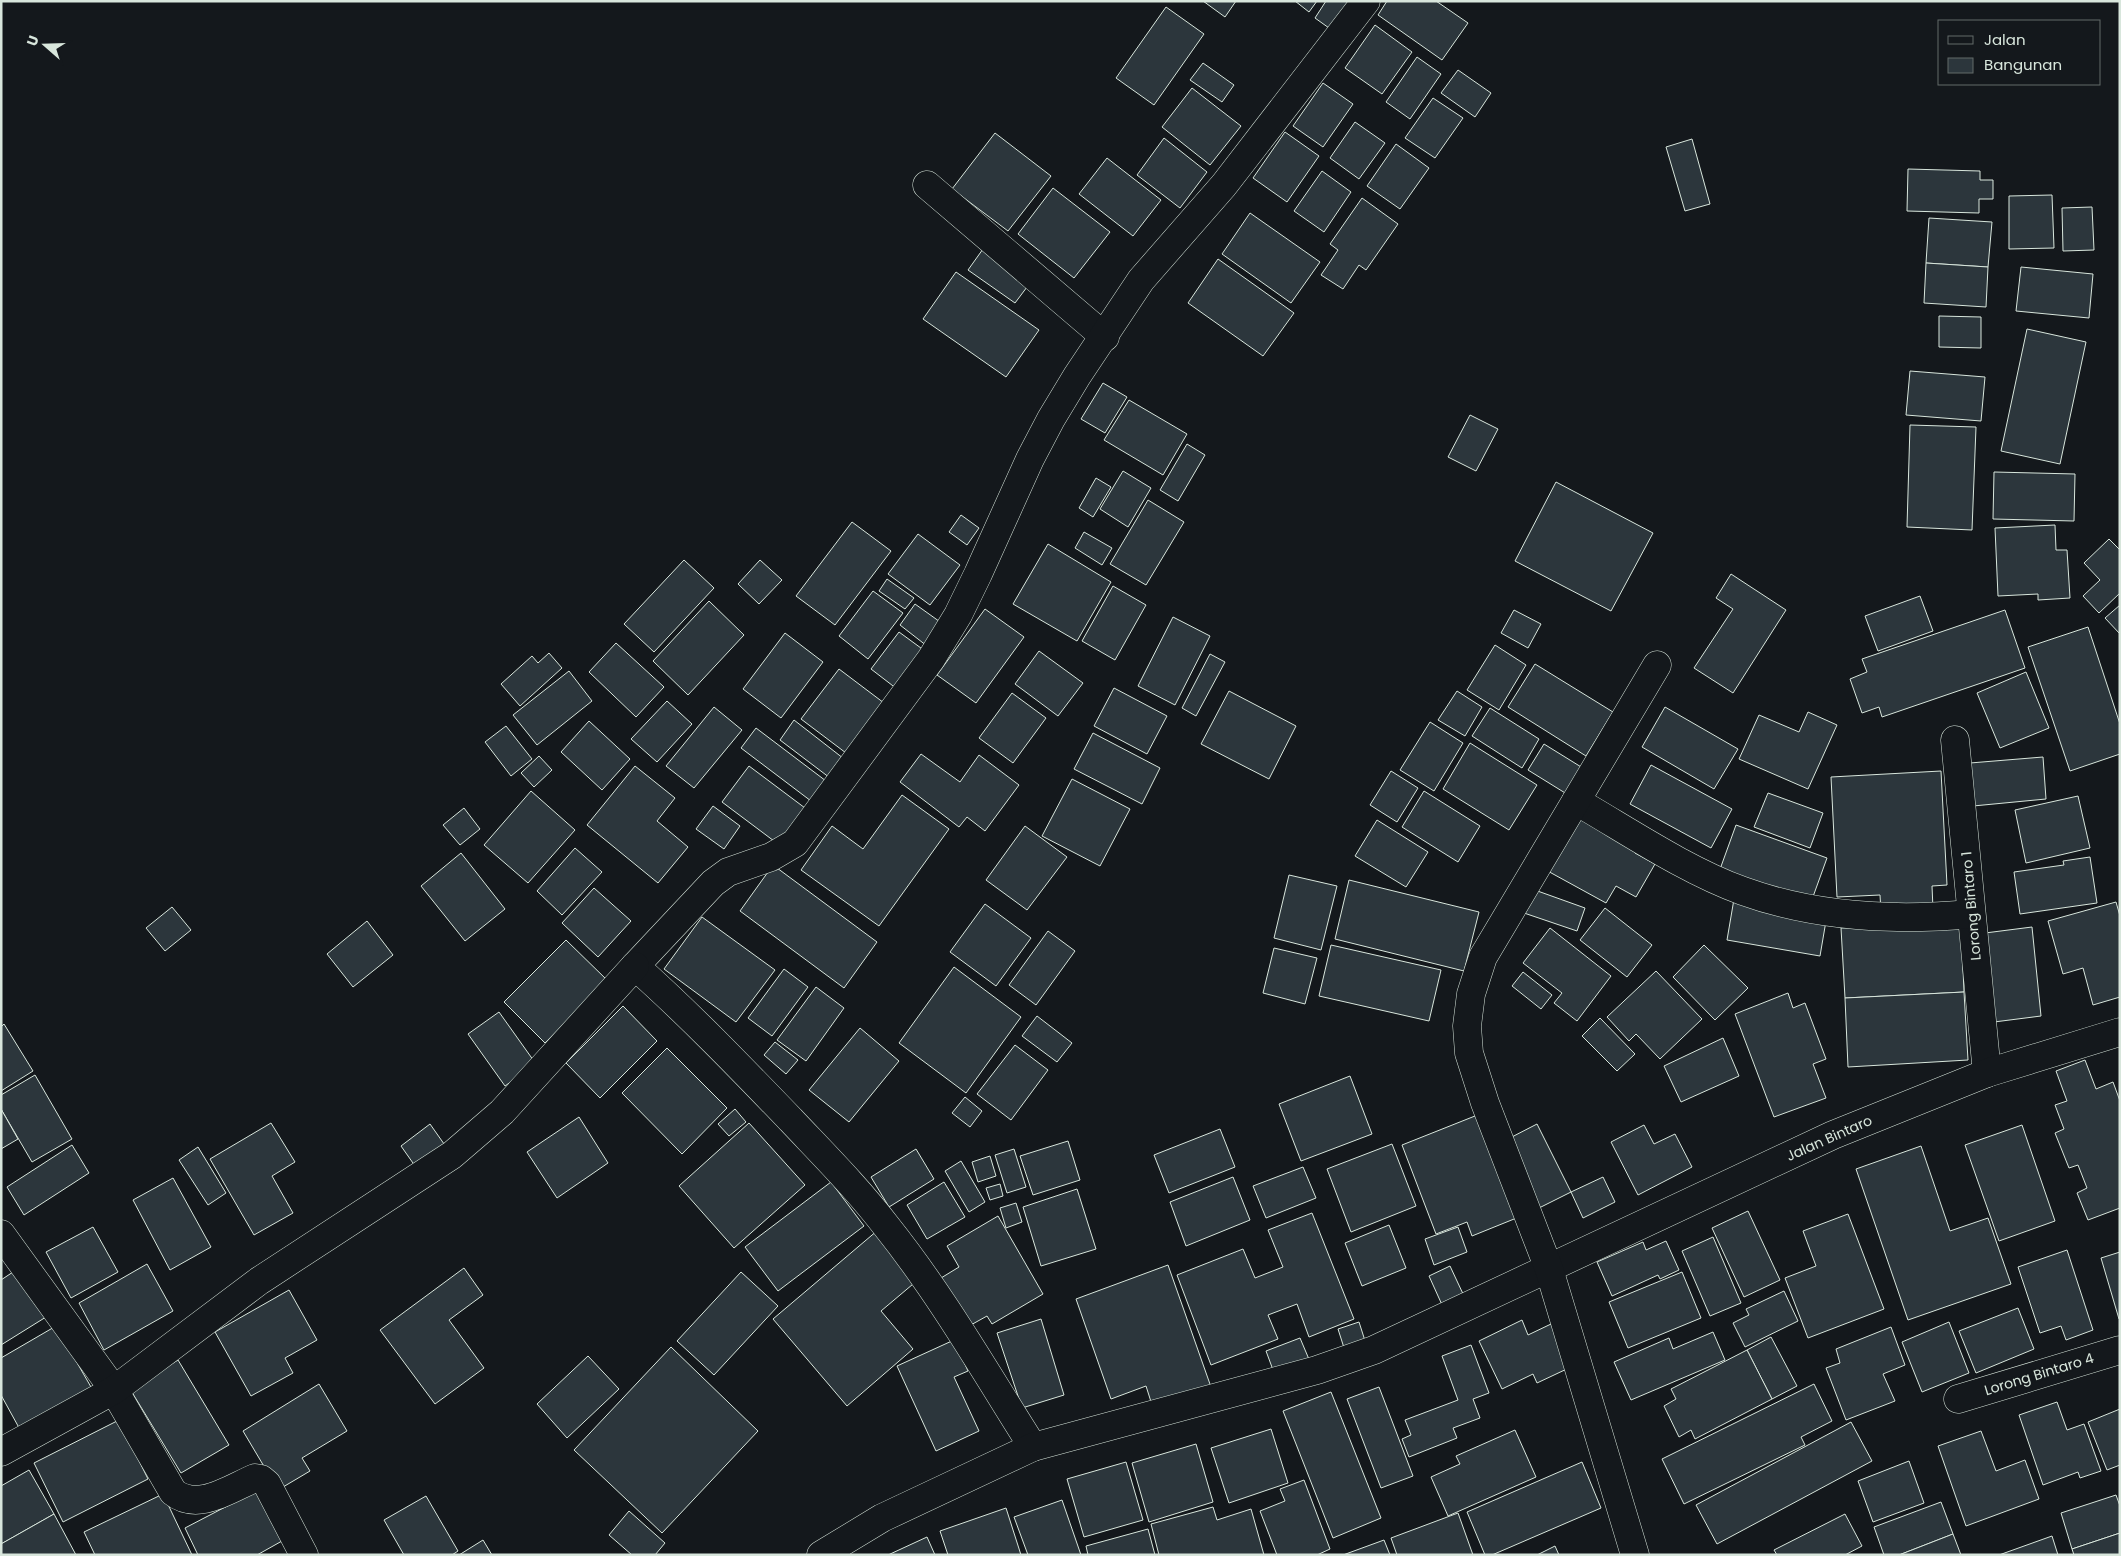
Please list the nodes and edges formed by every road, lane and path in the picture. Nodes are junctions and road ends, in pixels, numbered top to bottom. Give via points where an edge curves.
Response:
1 (1366, 1) edge
2 (927, 185) dead end
3 (1105, 337) junction
4 (1658, 665) dead end
5 (1955, 740) dead end
6 (1576, 801) junction
7 (1972, 914) junction
8 (635, 966) junction
9 (2120, 1032) edge
10 (1987, 1073) junction
11 (1, 1234) edge
12 (1549, 1269) junction
13 (2120, 1350) edge
14 (114, 1390) junction
15 (1958, 1399) dead end
16 (1033, 1448) junction
17 (1, 1452) edge
18 (828, 1553) edge
19 (304, 1555) edge
20 (1635, 1555) edge

1 - 3 street via 1224,186 1141,280
2 - 3 street
3 - 8 street via 1051,419 958,615 931,659 795,844 771,857 728,872 712,883
4 - 6 street
5 - 7 street, Lorong Bintaro 1
6 - 7 street via 1703,874 1742,891 1774,900 1875,917
6 - 12 street via 1484,957 1472,994 1467,1026 1469,1053 1485,1103
7 - 10 street, Lorong Bintaro 1
8 - 14 street via 502,1112 452,1155 259,1281
8 - 16 street via 748,1075 887,1226 942,1303
9 - 10 street, Jalan Bintaro
10 - 12 street, Jalan Bintaro via 1832,1135
11 - 14 street
12 - 16 street, Jalan Bintaro via 1374,1350 1316,1370
12 - 20 street
13 - 15 street, Lorong Bintaro 4
14 - 17 street
14 - 19 street via 173,1492 186,1500 203,1501 255,1478 260,1479 266,1484
16 - 18 street, Jalan Bintaro via 882,1518

